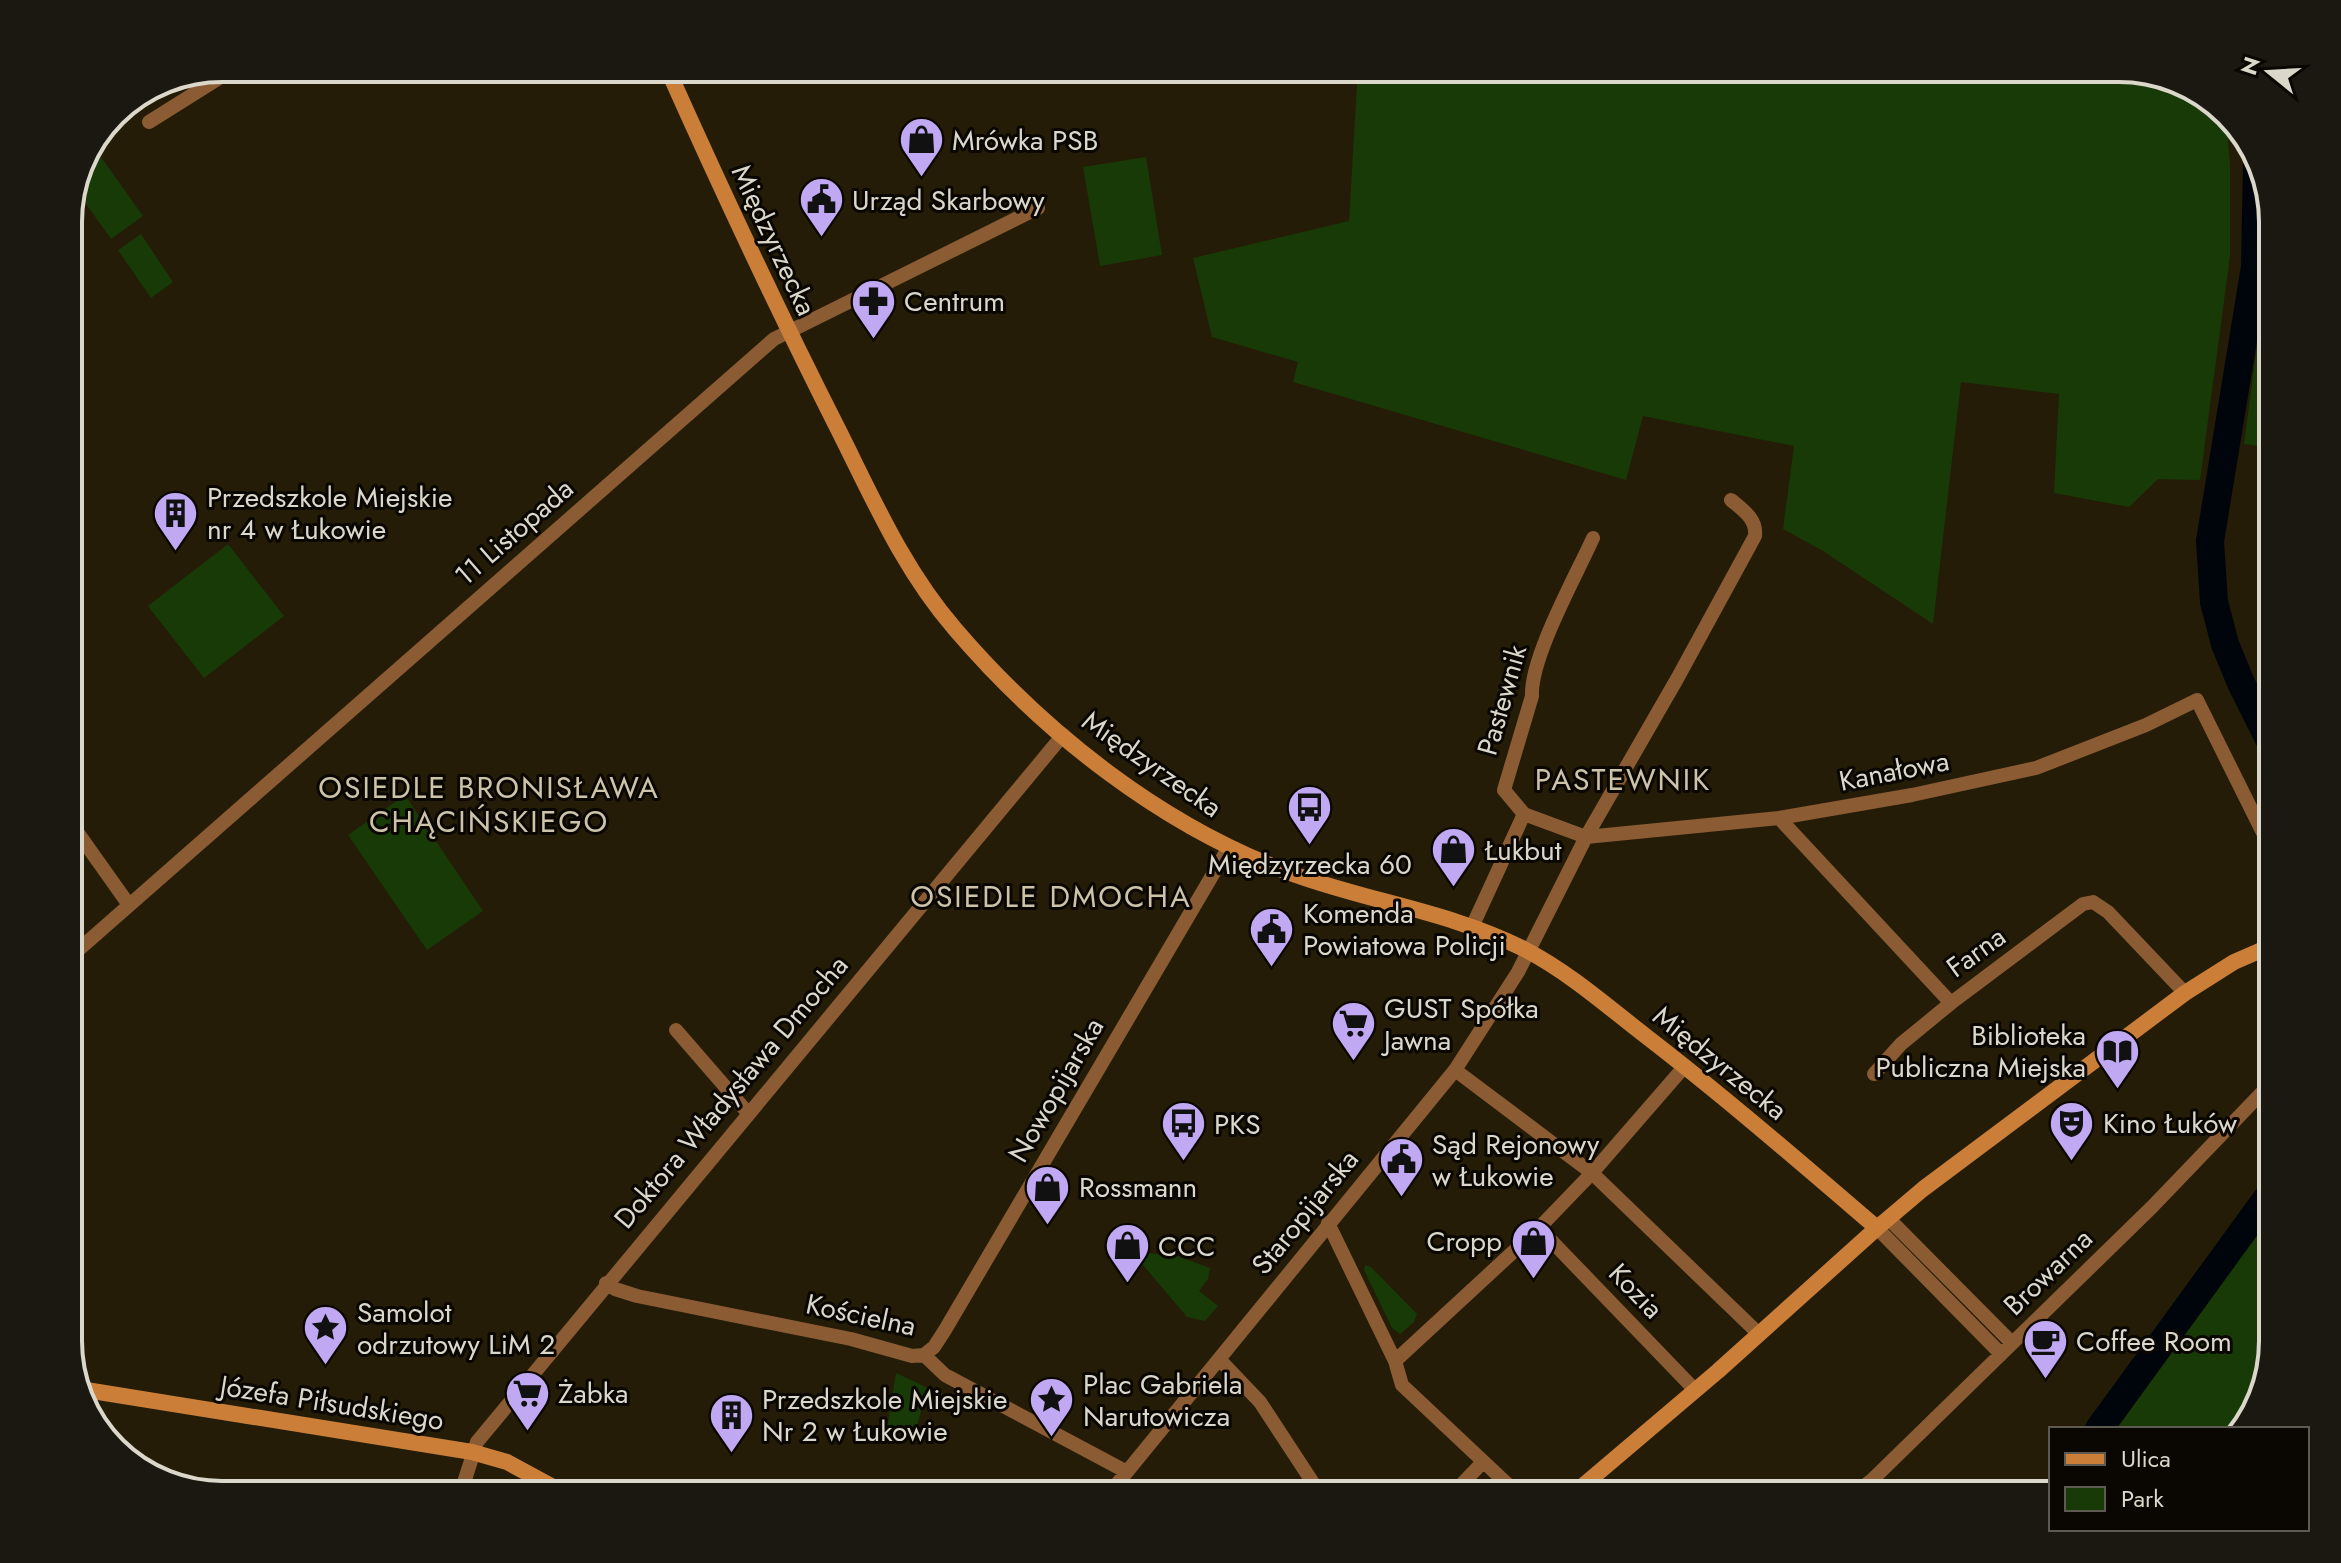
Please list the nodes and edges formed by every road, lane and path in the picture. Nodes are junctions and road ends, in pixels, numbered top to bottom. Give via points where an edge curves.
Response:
1 (673, 82) edge
2 (212, 83) edge
3 (149, 122) dead end
4 (1038, 208) dead end
5 (788, 331) junction
6 (1731, 500) dead end
7 (1593, 538) dead end
8 (1063, 735) junction
9 (1524, 814) junction
10 (1779, 818) junction
11 (2259, 825) edge
12 (1586, 837) junction
13 (82, 839) edge
14 (1229, 847) junction
15 (129, 905) junction
16 (1472, 927) junction
17 (82, 947) edge
18 (2259, 951) edge
19 (1528, 952) junction
20 (2185, 993) junction
21 (1951, 1003) junction
22 (676, 1030) dead end
23 (1685, 1066) junction
24 (1455, 1070) junction
25 (1874, 1074) dead end
26 (2259, 1096) edge
27 (748, 1113) junction
28 (1592, 1173) junction
29 (1328, 1223) junction
30 (1882, 1223) junction
31 (1539, 1228) junction
32 (606, 1283) junction
33 (1759, 1334) junction
34 (2006, 1349) junction
35 (924, 1355) junction
36 (1220, 1360) junction
37 (1395, 1361) junction
38 (1695, 1390) junction
39 (92, 1391) edge
40 (472, 1452) junction
41 (1483, 1462) junction
42 (1127, 1472) junction
43 (464, 1481) edge
44 (542, 1481) edge
45 (1120, 1481) edge
46 (1312, 1481) edge
47 (1465, 1481) edge
48 (1504, 1481) edge
49 (1588, 1481) edge
50 (1871, 1481) edge

1 - 5 main road, Międzyrzecka
2 - 3 street
4 - 5 street, 11 Listopada
5 - 8 main road, Międzyrzecka via 915,578 978,655
5 - 15 street, 11 Listopada
6 - 12 street via 1748,514 1755,536
7 - 9 street, Pastewnik via 1531,680 1532,696 1504,790
8 - 14 main road, Międzyrzecka via 1134,791
8 - 27 street, Doktora Władysława Dmocha
9 - 12 street
9 - 16 street
10 - 11 street, Kanałowa via 2036,768 2197,700
10 - 12 street, Kanałowa
10 - 21 street, Farna
12 - 19 street
13 - 15 street
14 - 16 main road, Międzyrzecka via 1318,882
14 - 35 street, Nowopijarska via 945,1330
15 - 17 street, 11 Listopada
16 - 19 main road, Międzyrzecka
18 - 20 main road
19 - 23 main road, Międzyrzecka
19 - 24 street, Staropijarska
20 - 21 street, Farna via 2093,902 2083,904
20 - 30 main road
21 - 25 street
22 - 27 street
23 - 28 street
23 - 30 main road, Międzyrzecka
24 - 28 street
24 - 29 street, Staropijarska
26 - 34 street, Browarna
27 - 32 street, Doktora Władysława Dmocha
28 - 31 street
28 - 33 street
29 - 36 street, Staropijarska
29 - 37 street
30 - 33 main road
30 - 34 street
31 - 37 street
31 - 38 street, Kozia
32 - 35 street, Kościelna via 637,1296
32 - 40 street, Doktora Władysława Dmocha
33 - 38 main road
34 - 50 street, Browarna
35 - 42 street, Kościelna via 945,1375
36 - 42 street, Staropijarska
36 - 46 street via 1260,1402
37 - 41 street via 1408,1392
38 - 49 main road
39 - 40 main road, Józefa Piłsudskiego
40 - 43 street, Doktora Władysława Dmocha
40 - 44 main road, Józefa Piłsudskiego via 507,1462
41 - 47 street
41 - 48 street
42 - 45 street, Staropijarska

